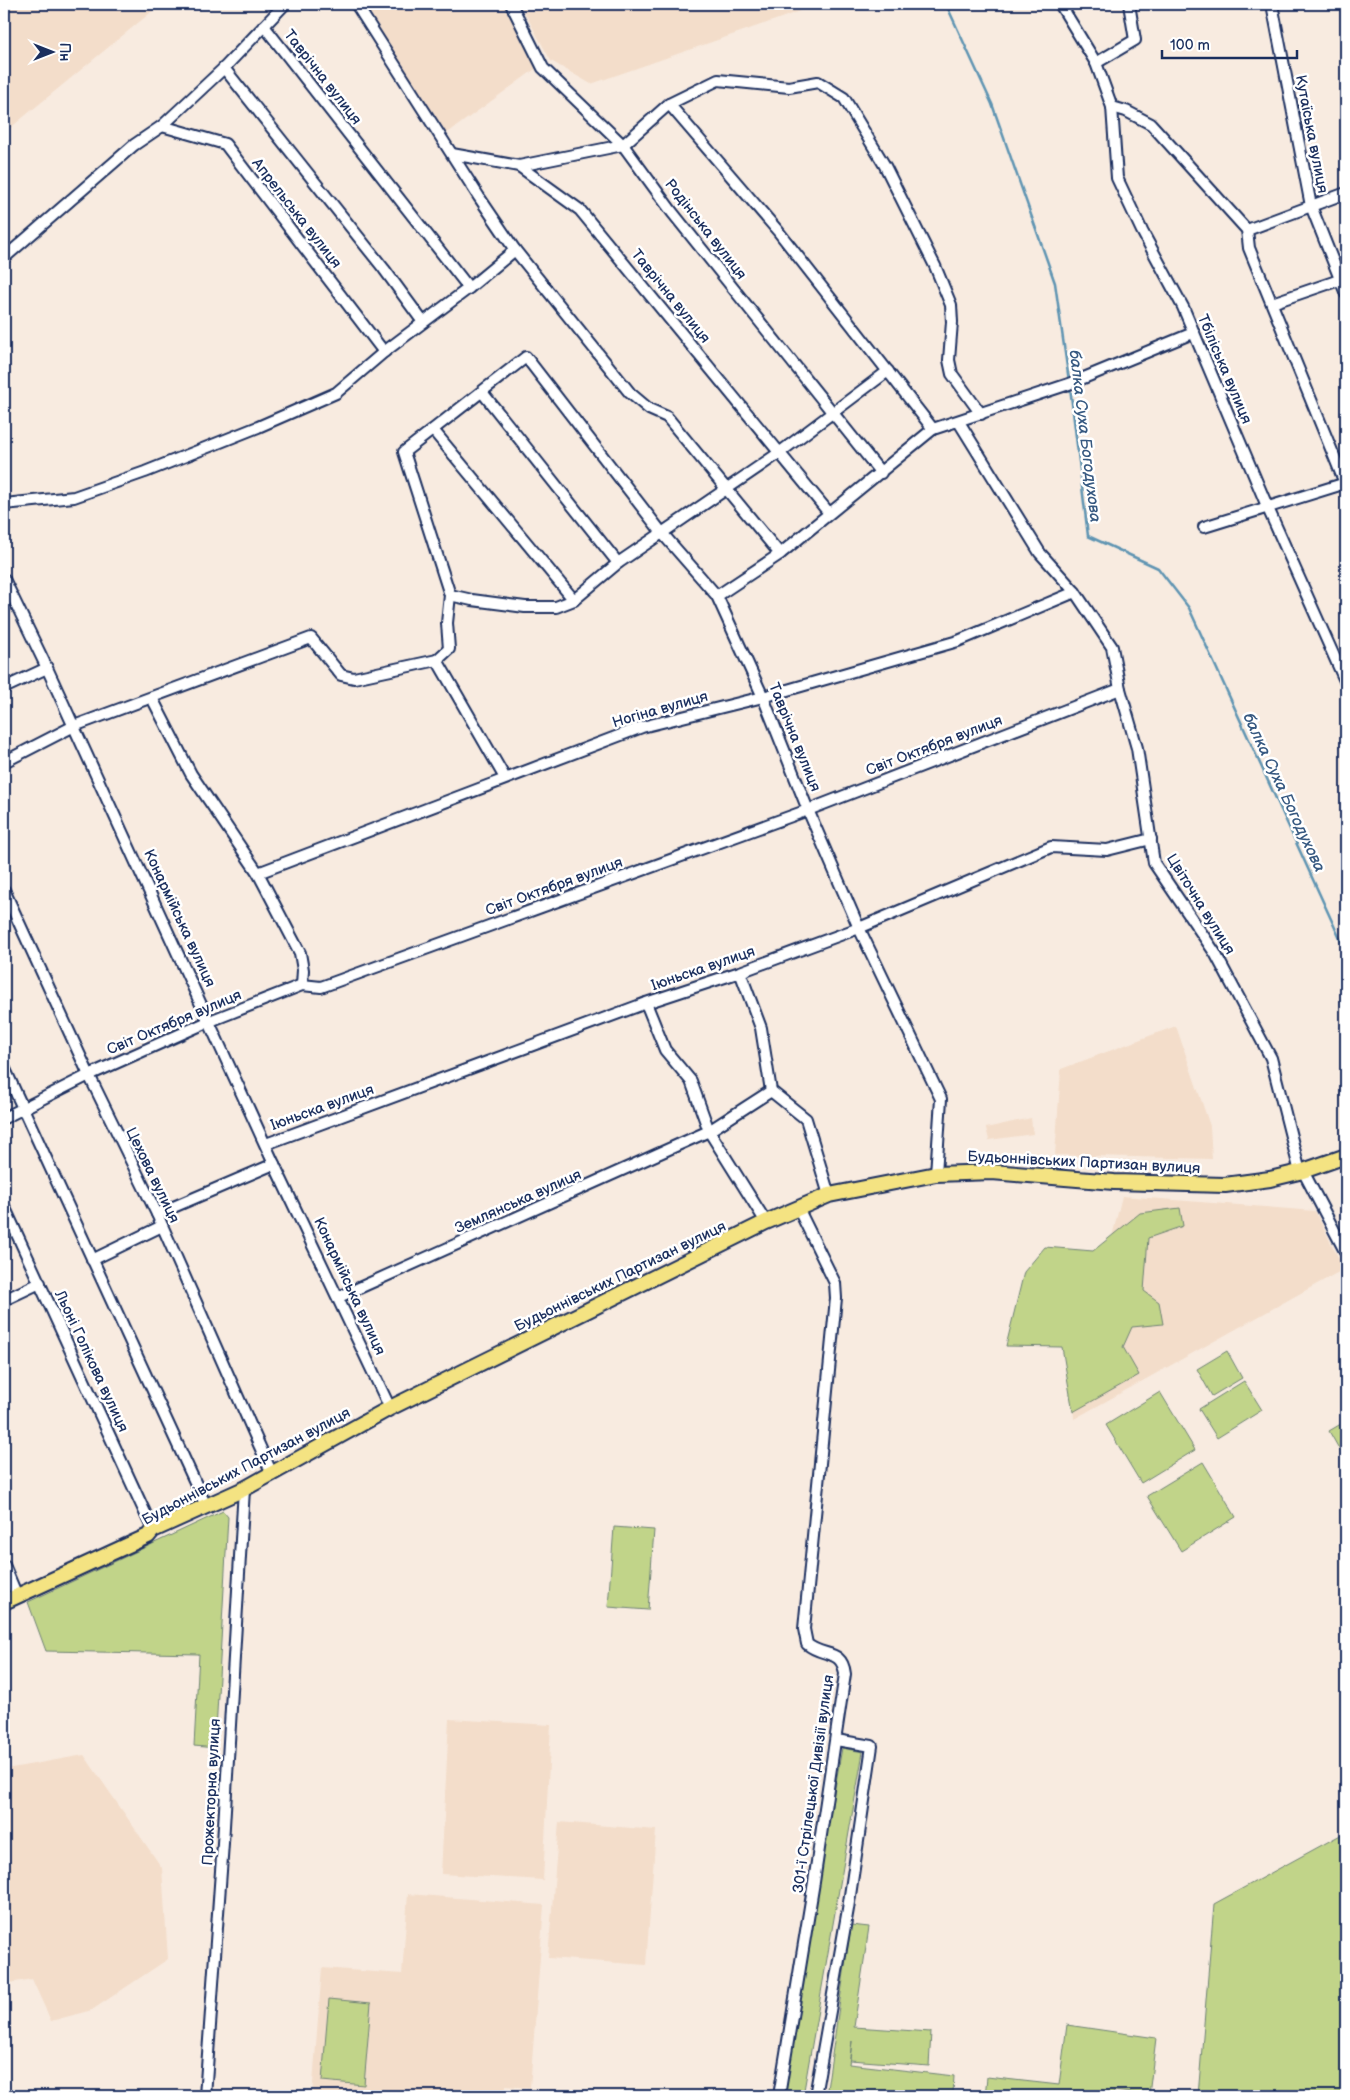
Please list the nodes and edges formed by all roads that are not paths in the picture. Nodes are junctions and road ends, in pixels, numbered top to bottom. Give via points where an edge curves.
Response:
1 (285, 4) edge
2 (356, 4) edge
3 (511, 4) edge
4 (1060, 4) edge
5 (1129, 4) edge
6 (1272, 4) edge
7 (264, 26) junction
8 (1096, 63) junction
9 (224, 68) junction
10 (669, 104) junction
11 (1112, 108) junction
12 (162, 126) junction
13 (623, 145) junction
14 (452, 154) junction
15 (519, 166) junction
16 (1346, 193) edge
17 (1311, 206) junction
18 (1247, 230) junction
19 (515, 250) junction
20 (4, 258) edge
21 (1343, 279) edge
22 (469, 288) junction
23 (1346, 294) edge
24 (1272, 303) junction
25 (423, 322) junction
26 (1193, 333) junction
27 (384, 352) junction
28 (888, 371) junction
29 (482, 392) junction
30 (833, 412) junction
31 (982, 414) junction
32 (960, 422) junction
33 (933, 429) junction
34 (433, 430) junction
35 (779, 453) junction
36 (881, 473) junction
37 (1345, 483) edge
38 (727, 489) junction
39 (4, 504) edge
40 (1267, 506) junction
41 (829, 514) junction
42 (1204, 526) dead end
43 (662, 533) junction
44 (780, 554) junction
45 (618, 563) junction
46 (4, 578) edge
47 (1075, 592) junction
48 (450, 595) junction
49 (717, 596) junction
50 (574, 600) junction
51 (437, 660) junction
52 (47, 668) junction
53 (1346, 683) edge
54 (4, 688) edge
55 (1120, 689) junction
56 (763, 697) junction
57 (152, 698) junction
58 (74, 726) junction
59 (4, 762) edge
60 (505, 778) junction
61 (808, 810) junction
62 (1151, 839) junction
63 (258, 873) junction
64 (4, 890) edge
65 (859, 928) junction
66 (740, 972) junction
67 (302, 985) junction
68 (646, 1004) junction
69 (210, 1021) junction
70 (4, 1068) edge
71 (89, 1076) junction
72 (771, 1091) junction
73 (22, 1108) junction
74 (4, 1118) edge
75 (709, 1132) junction
76 (266, 1144) junction
77 (1346, 1156) edge
78 (274, 1164) junction
79 (1301, 1172) junction
80 (936, 1174) junction
81 (829, 1195) junction
82 (4, 1206) edge
83 (798, 1208) junction
84 (157, 1214) junction
85 (766, 1222) junction
86 (162, 1226) junction
87 (1346, 1252) edge
88 (92, 1260) junction
89 (40, 1284) junction
90 (339, 1297) junction
91 (4, 1300) edge
92 (390, 1408) junction
93 (272, 1474) junction
94 (244, 1489) junction
95 (206, 1506) junction
96 (153, 1530) junction
97 (4, 1565) edge
98 (17, 1596) junction
99 (4, 1602) edge
100 (836, 1740) junction
101 (205, 2096) edge
102 (779, 2096) edge
103 (815, 2096) edge

1 - 7 street
2 - 14 street
3 - 13 street, Родінська вулиця via 543,68
4 - 8 street, Тбіліська вулиця
5 - 8 street via 1135,40
6 - 17 street, Кутаїська вулиця
7 - 9 street
7 - 22 street, Таврічна вулиця
8 - 11 street, Тбіліська вулиця
9 - 12 street
9 - 25 street
10 - 13 street
10 - 28 street via 778,231
10 - 31 street via 718,80 789,86 818,82 844,98 885,166 935,266 951,305 949,367
11 - 18 street via 1126,111 1151,124
11 - 26 street, Тбіліська вулиця via 1117,178
12 - 20 street via 134,145
12 - 27 street, Апрельська вулиця via 225,144
13 - 15 street
13 - 30 street, Родінська вулиця via 672,212
14 - 15 street, Таврічна вулиця
14 - 19 street
15 - 35 street, Таврічна вулиця via 580,210
16 - 17 street
17 - 18 street
17 - 21 street, Кутаїська вулиця
18 - 24 street via 1249,248
19 - 22 street
19 - 38 street via 630,393 649,409 667,417
21 - 23 street, Кутаїська вулиця
21 - 24 street
22 - 25 street
24 - 37 street
25 - 27 street
26 - 31 street via 1070,384
26 - 40 street, Тбіліська вулиця
27 - 39 street via 336,393 258,427 74,497
28 - 30 street
28 - 33 street
29 - 34 street
29 - 43 street, Таврічна вулиця via 526,357
29 - 45 street
30 - 35 street
30 - 36 street, Родінська вулиця
31 - 32 street
32 - 33 street
32 - 47 street, Цвiточна вулиця via 1040,553
33 - 36 street
34 - 48 street via 404,452
34 - 50 street
35 - 38 street
35 - 41 street, Таврічна вулиця
36 - 41 street
37 - 40 street
38 - 43 street
38 - 44 street
40 - 42 street
40 - 53 street, Тбіліська вулиця
41 - 44 street
43 - 45 street
43 - 49 street, Таврічна вулиця
44 - 49 street
45 - 50 street
46 - 52 street, Конармійська вулиця
47 - 55 street, Цвiточна вулиця via 1112,648
47 - 56 street, Ногіна вулиця via 958,641
48 - 50 street via 525,607 556,606
48 - 51 street via 449,649
49 - 56 street, Таврічна вулиця
51 - 57 street via 354,678 340,675 311,638
51 - 60 street
52 - 54 street
52 - 58 street, Конармійська вулиця
55 - 61 street, Світ Октября вулиця
55 - 62 street, Цвiточна вулиця via 1138,748
56 - 60 street, Ногіна вулиця via 642,727
56 - 61 street, Таврічна вулиця
57 - 58 street
57 - 63 street via 191,774
58 - 59 street
58 - 69 street, Конармійська вулиця
60 - 63 street, Ногіна вулиця
61 - 65 street, Таврічна вулиця
61 - 67 street, Світ Октября вулиця via 321,986
62 - 65 street, Iюньска вулиця via 1107,850 1051,847
62 - 79 street, Цвiточна вулиця via 1154,863 1215,953 1271,1058
63 - 67 street via 300,952
64 - 71 street, Цехова вулиця
65 - 66 street, Iюньска вулиця
65 - 80 street, Таврічна вулиця via 941,1099
66 - 68 street, Iюньска вулиця
66 - 72 street via 761,1028
67 - 69 street, Світ Октября вулиця
68 - 75 street via 665,1050 691,1081
68 - 76 street, Iюньска вулиця
69 - 71 street, Світ Октября вулиця
69 - 76 street, Конармійська вулиця
70 - 73 street
71 - 73 street, Світ Октября вулиця
71 - 84 street, Цехова вулиця
72 - 75 street, Землянська вулиця
72 - 81 street via 806,1119
73 - 74 street, Світ Октября вулиця
73 - 88 street
75 - 85 street
75 - 90 street, Землянська вулиця
76 - 78 street, Конармійська вулиця
77 - 79 main road, Будьоннівських Партизан вулиця
78 - 84 street
78 - 90 street, Конармійська вулиця
79 - 80 main road, Будьоннівських Партизан вулиця via 1225,1185 1114,1182 992,1172
79 - 87 street, Цвiточна вулиця
80 - 81 main road, Будьоннівських Партизан вулиця
81 - 83 main road, Будьоннівських Партизан вулиця
82 - 89 street, Льоні Голікова вулиця
83 - 85 main road, Будьоннівських Партизан вулиця
83 - 100 street, 301-ї Стрілецької Дивізії вулиця via 835,1284 804,1629 807,1644 813,1650 834,1655 844,1665
84 - 86 street, Цехова вулиця
85 - 92 main road, Будьоннівських Партизан вулиця
86 - 88 street
86 - 93 street, Цехова вулиця
88 - 95 street
89 - 91 street
89 - 96 street, Льоні Голікова вулиця
90 - 92 street, Конармійська вулиця
92 - 93 main road, Будьоннівських Партизан вулиця
93 - 94 main road, Будьоннівських Партизан вулиця
94 - 95 main road, Будьоннівських Партизан вулиця
94 - 101 street, Прожекторна вулиця
95 - 96 main road, Будьоннівських Партизан вулиця
96 - 98 main road, Будьоннівських Партизан вулиця via 148,1536
97 - 98 street
98 - 99 main road, Будьоннівських Партизан вулиця
100 - 102 street, 301-ї Стрілецької Дивізії вулиця
100 - 103 street via 872,1746 848,1909

